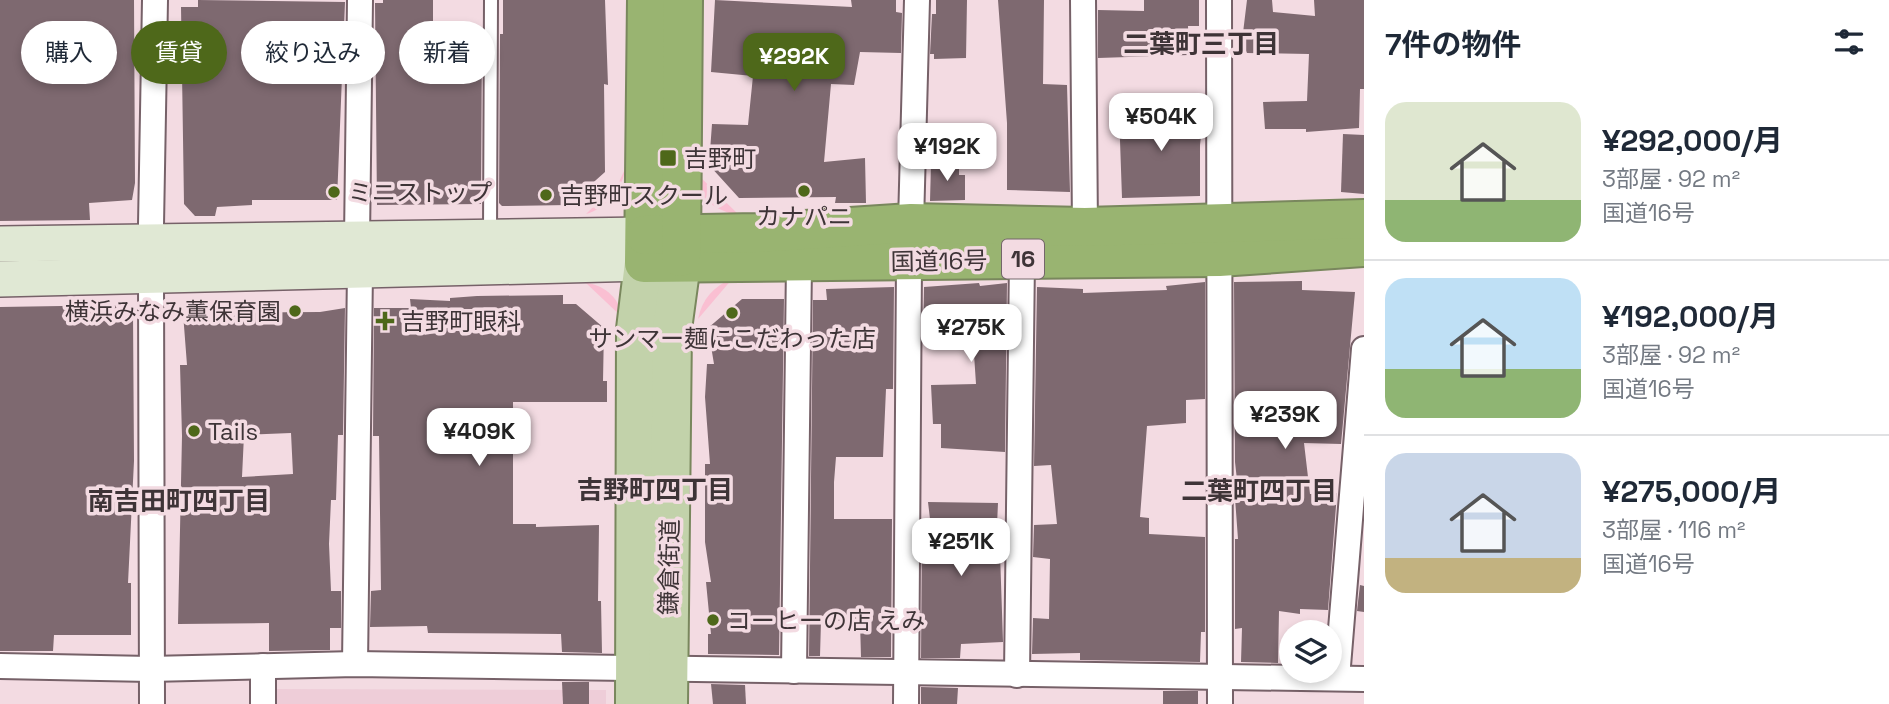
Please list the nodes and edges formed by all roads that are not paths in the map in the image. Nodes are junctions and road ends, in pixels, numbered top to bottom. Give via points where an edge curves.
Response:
1 (155, 0) edge
2 (360, 0) edge
3 (491, 0) edge
4 (647, 0) edge
5 (683, 0) edge
6 (917, 0) edge
7 (1083, 0) edge
8 (1219, 0) edge
9 (1364, 219) edge
10 (911, 223) junction
11 (1085, 227) junction
12 (490, 237) junction
13 (1220, 240) junction
14 (0, 244) edge
15 (1364, 247) edge
16 (663, 248) junction
17 (359, 255) junction
18 (153, 259) junction
19 (1022, 260) junction
20 (909, 262) junction
21 (799, 263) junction
22 (0, 279) edge
23 (1364, 349) edge
24 (1342, 620) edge
25 (355, 664) junction
26 (0, 666) edge
27 (263, 666) junction
28 (150, 669) junction
29 (794, 671) junction
30 (906, 674) junction
31 (1017, 675) junction
32 (1219, 677) junction
33 (1279, 678) edge
34 (1342, 678) edge
35 (1364, 678) edge
36 (651, 687) edge
37 (152, 704) edge
38 (262, 704) edge
39 (906, 704) edge
40 (1220, 704) edge

1 - 18 street
2 - 17 street
3 - 12 lane
4 - 16 highway
5 - 16 highway
6 - 10 street
7 - 11 street
8 - 13 street
9 - 13 highway, 国道16号 / 16
10 - 11 highway, 国道16号 / 16
10 - 16 highway, 国道16号 / 16 via 757,233
11 - 13 highway, 国道16号 / 16
12 - 16 street
12 - 17 street
13 - 15 highway, 国道16号 / 16
13 - 19 highway, 国道16号 / 16
13 - 32 street
14 - 18 street
16 - 17 street
16 - 21 highway, 国道16号 / 16
16 - 36 main road, 鎌倉街道 via 671,330
17 - 18 street
17 - 25 street
18 - 22 street
18 - 28 street
19 - 20 highway, 国道16号 / 16
19 - 31 street
20 - 21 highway, 国道16号 / 16
20 - 30 street
21 - 29 street
23 - 24 street
25 - 27 street
25 - 36 street
26 - 28 street
27 - 28 street
27 - 38 street
28 - 37 street
29 - 30 street
29 - 36 street
30 - 31 street
30 - 39 street
31 - 32 street
32 - 33 street
32 - 40 street
34 - 35 street

